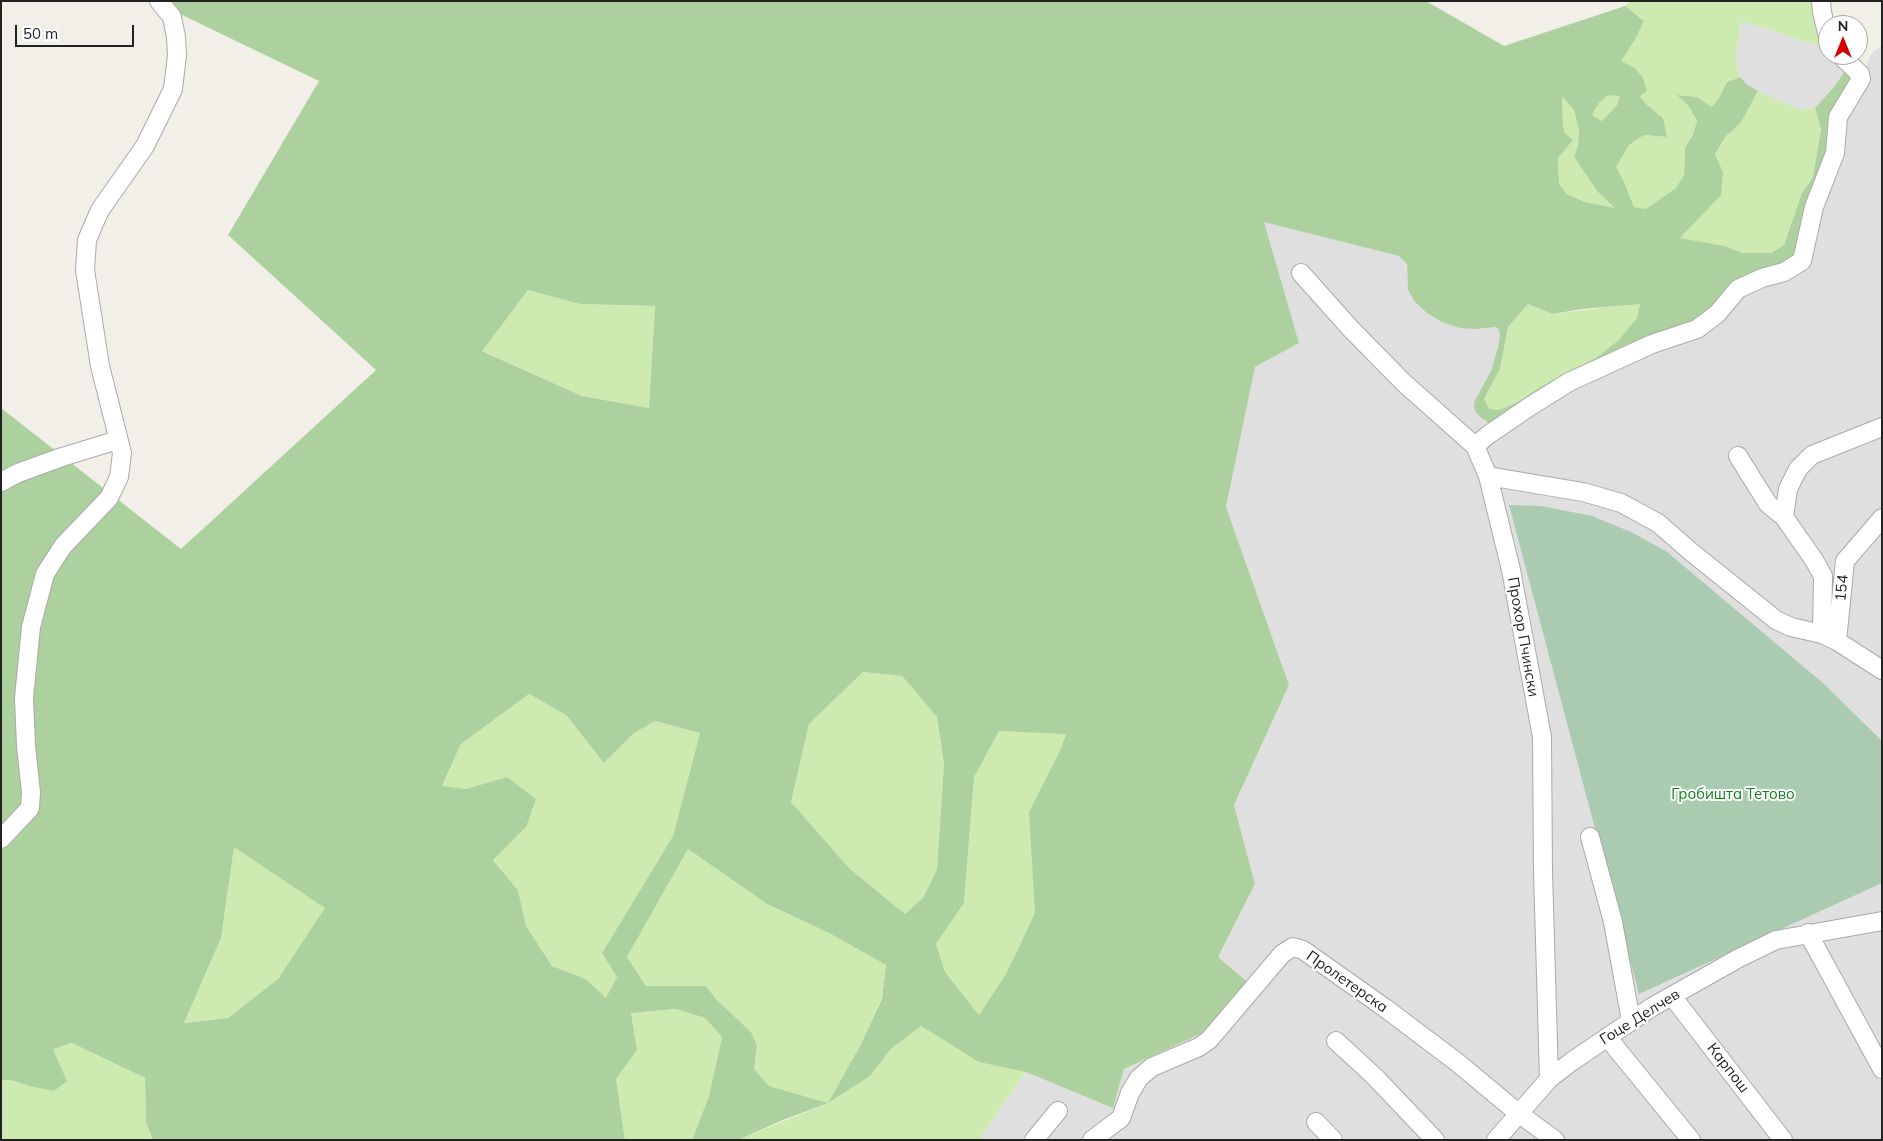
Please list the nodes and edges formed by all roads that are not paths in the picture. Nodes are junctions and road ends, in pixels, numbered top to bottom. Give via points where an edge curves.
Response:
1 (160, 1) edge
2 (1822, 1) edge
3 (1823, 15) edge
4 (1851, 65) edge
5 (1301, 272) dead end
6 (1882, 427) edge
7 (118, 440) junction
8 (1475, 446) junction
9 (1738, 456) dead end
10 (1488, 476) junction
11 (1, 482) edge
12 (1784, 517) junction
13 (1882, 518) edge
14 (1830, 638) junction
15 (1882, 670) edge
16 (1590, 837) dead end
17 (1, 839) edge
18 (1882, 921) edge
19 (1808, 933) junction
20 (1672, 996) junction
21 (1631, 1021) junction
22 (1607, 1037) junction
23 (1336, 1041) dead end
24 (1880, 1061) edge
25 (1549, 1079) junction
26 (1058, 1111) dead end
27 (1518, 1113) junction
28 (1316, 1122) dead end
29 (1034, 1140) edge
30 (1092, 1140) edge
31 (1333, 1140) edge
32 (1435, 1140) edge
33 (1496, 1140) edge
34 (1555, 1140) edge
35 (1691, 1140) edge
36 (1783, 1140) edge

1 - 7 street via 172,18 176,37 173,89 145,146 100,210 87,240 85,270 100,366
2 - 3 street
4 - 8 street via 1860,74 1861,80 1838,114 1835,153 1814,207 1802,261 1784,272 1738,289 1717,314 1697,330 1652,344 1569,382
5 - 8 street, Прохор Пчински via 1403,382
6 - 12 street via 1812,455 1798,469 1788,490
7 - 11 street via 18,473
7 - 17 street via 122,453 119,477 108,498 63,546 45,574 31,627 24,698 30,808
8 - 10 street, Прохор Пчински
9 - 12 street via 1768,504
10 - 14 street via 1583,492 1621,503 1658,523 1776,620
10 - 25 street, Прохор Пчински via 1511,570 1542,737
12 - 14 street via 1823,576
13 - 14 street, 154 via 1845,561
14 - 15 street
16 - 21 street via 1613,922
18 - 19 street, Гоце Делчев
19 - 20 street, Гоце Делчев via 1776,940
19 - 24 street
20 - 21 street, Гоце Делчев
20 - 36 street, Карпош
21 - 22 street, Гоце Делчев
22 - 25 street, Гоце Делчев
22 - 35 street
23 - 32 street
25 - 27 street, Гоце Делчев
26 - 29 street
27 - 30 street, Пролетерска via 1385,1008 1303,950 1293,947 1282,954 1209,1040 1152,1067 1139,1078 1121,1118
27 - 33 street, Гоце Делчев
27 - 34 street, Пролетерска
28 - 31 street

